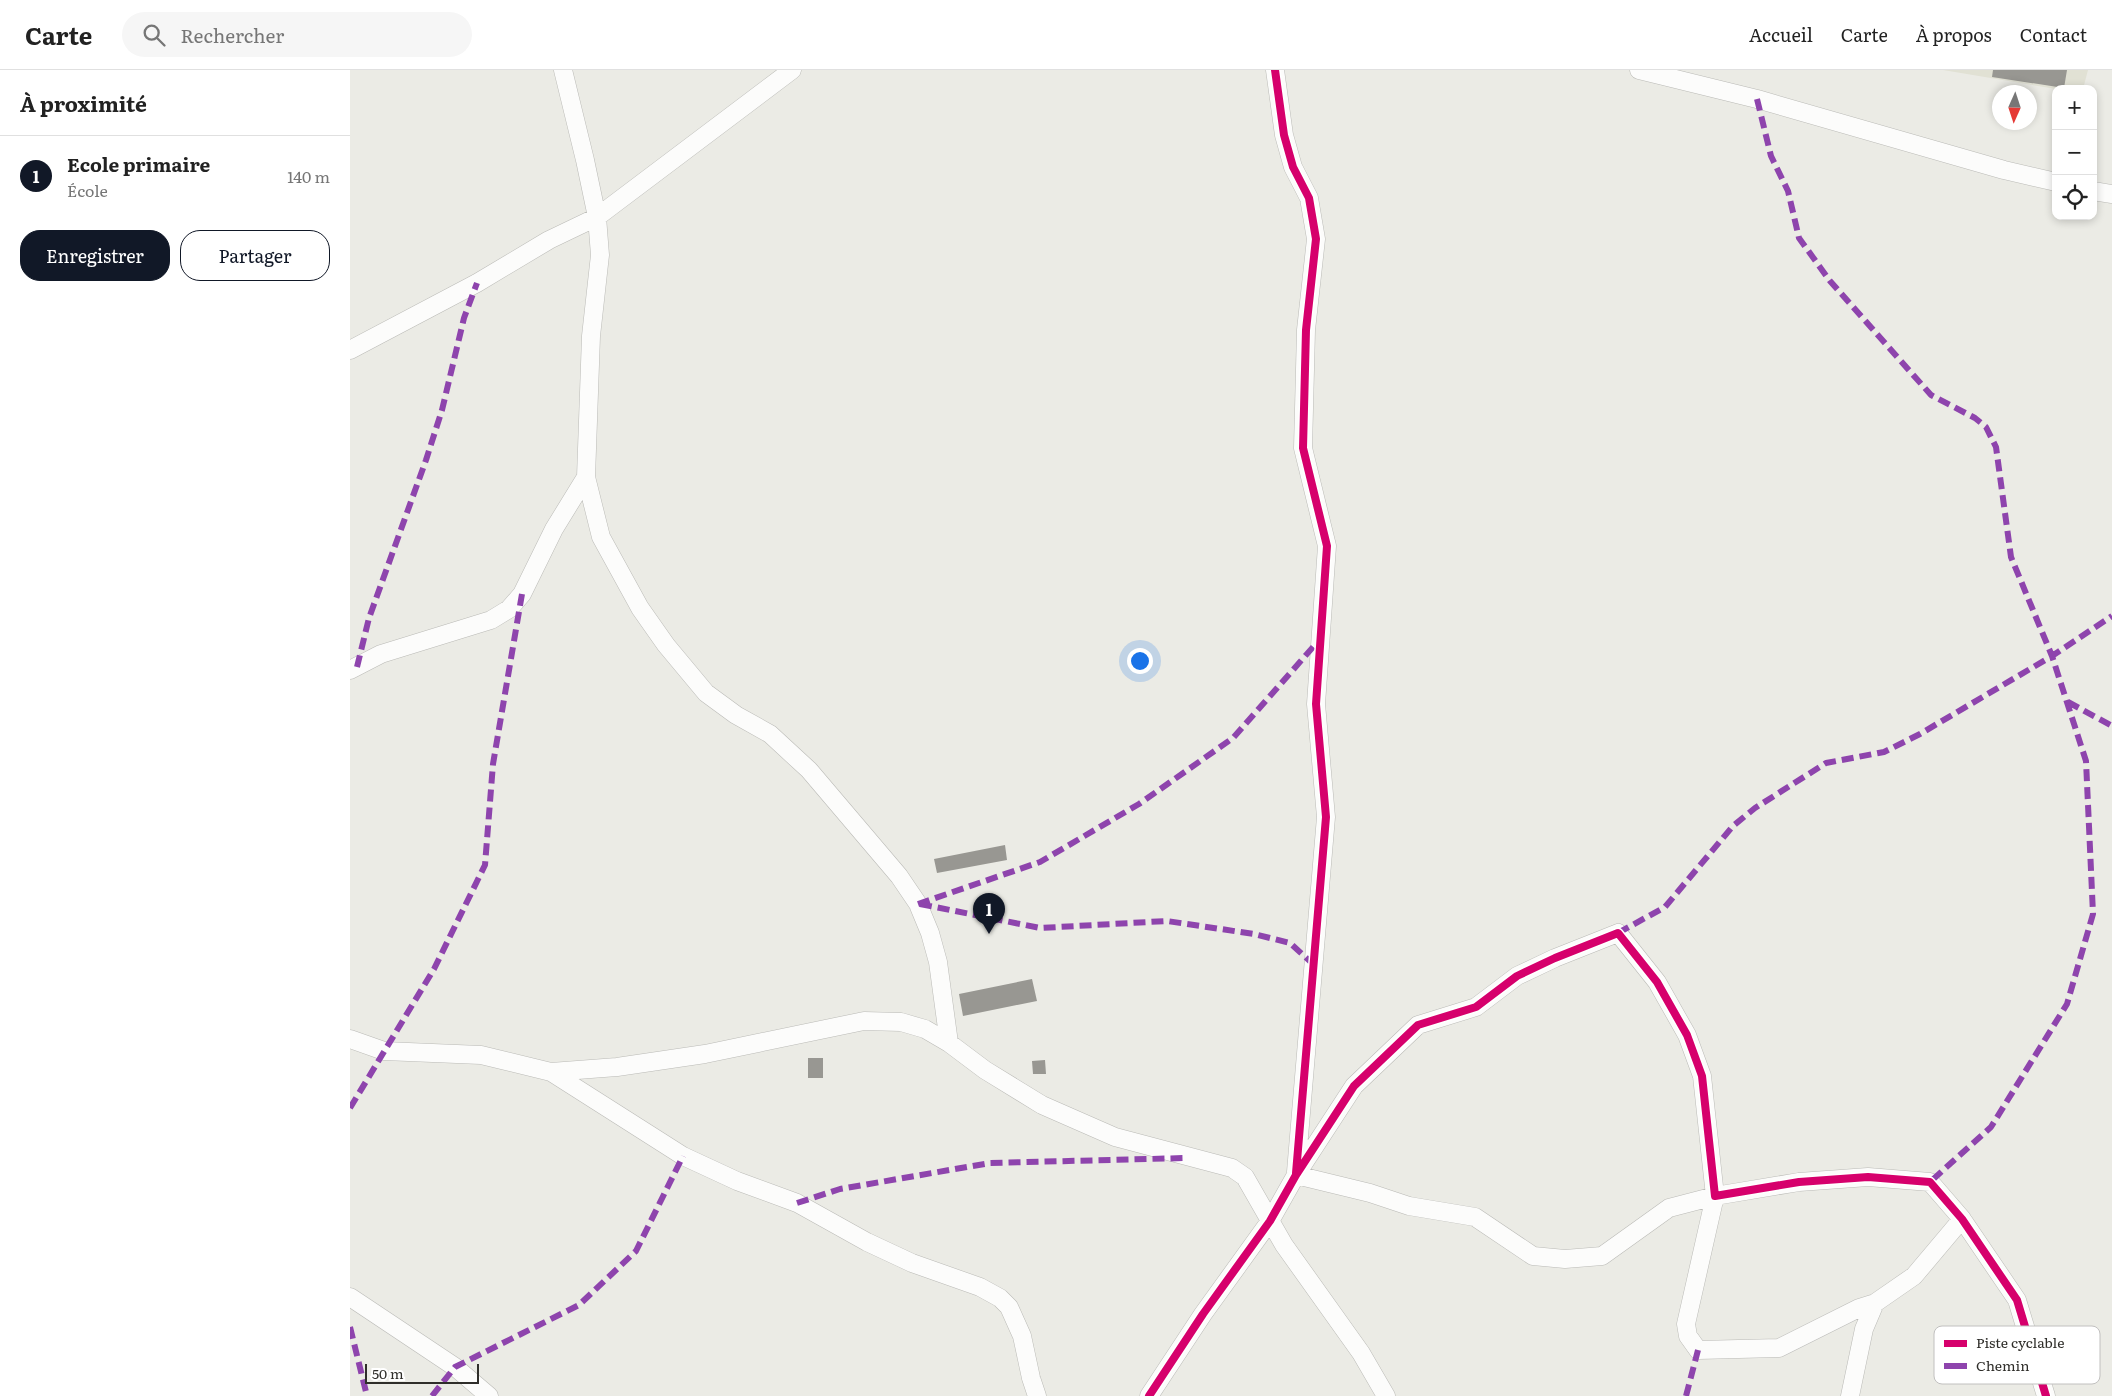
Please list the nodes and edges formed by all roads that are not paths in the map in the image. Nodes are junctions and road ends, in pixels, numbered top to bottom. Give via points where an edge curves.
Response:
1 (563, 70) edge
2 (792, 70) edge
3 (1275, 70) edge
4 (1639, 70) edge
5 (2052, 181) edge
6 (2097, 192) edge
7 (2112, 194) edge
8 (597, 217) junction
9 (350, 350) edge
10 (586, 477) junction
11 (350, 670) edge
12 (350, 1039) edge
13 (949, 1043) junction
14 (551, 1072) junction
15 (1296, 1175) junction
16 (1715, 1196) junction
17 (1962, 1218) junction
18 (1270, 1221) junction
19 (350, 1297) edge
20 (1875, 1303) junction
21 (2025, 1326) edge
22 (2042, 1384) edge
23 (488, 1396) edge
24 (1037, 1396) edge
25 (1150, 1396) edge
26 (1386, 1396) edge
27 (1850, 1396) edge
28 (2046, 1396) edge

1 - 8 street
2 - 8 street
3 - 15 street via 1284,135 1293,167 1309,198 1316,239 1306,330 1303,448 1328,546 1316,704 1326,817
4 - 5 street via 1757,99
6 - 7 street
8 - 9 street via 549,240 477,283
8 - 10 street via 600,255 590,336
10 - 11 street via 554,529 522,594 509,609 491,620 381,654
10 - 13 street via 601,537 624,581 666,645 706,693 770,734 809,770 899,876 918,904 938,962
12 - 14 street via 384,1051 481,1055
13 - 14 street via 925,1029 902,1022 864,1021 705,1054 617,1067
13 - 18 street via 984,1070 1042,1105 1115,1137 1232,1168 1245,1177
14 - 24 street via 683,1156 736,1181 796,1203 912,1263 962,1280 1000,1298 1009,1307 1022,1336
15 - 16 street via 1409,1206 1475,1217 1533,1256 1566,1259 1602,1256 1669,1208
15 - 16 street via 1354,1086 1418,1025 1476,1006 1517,976 1618,933 1658,982 1690,1044 1702,1076
15 - 18 street
16 - 17 street via 1799,1182 1868,1177 1930,1182
16 - 20 street via 1686,1324 1688,1336 1698,1350 1779,1348
17 - 20 street via 1914,1276
17 - 21 street via 2017,1300
18 - 25 street via 1203,1314
18 - 26 street via 1361,1353
19 - 23 street via 455,1367
20 - 27 street via 1864,1329
22 - 28 street

